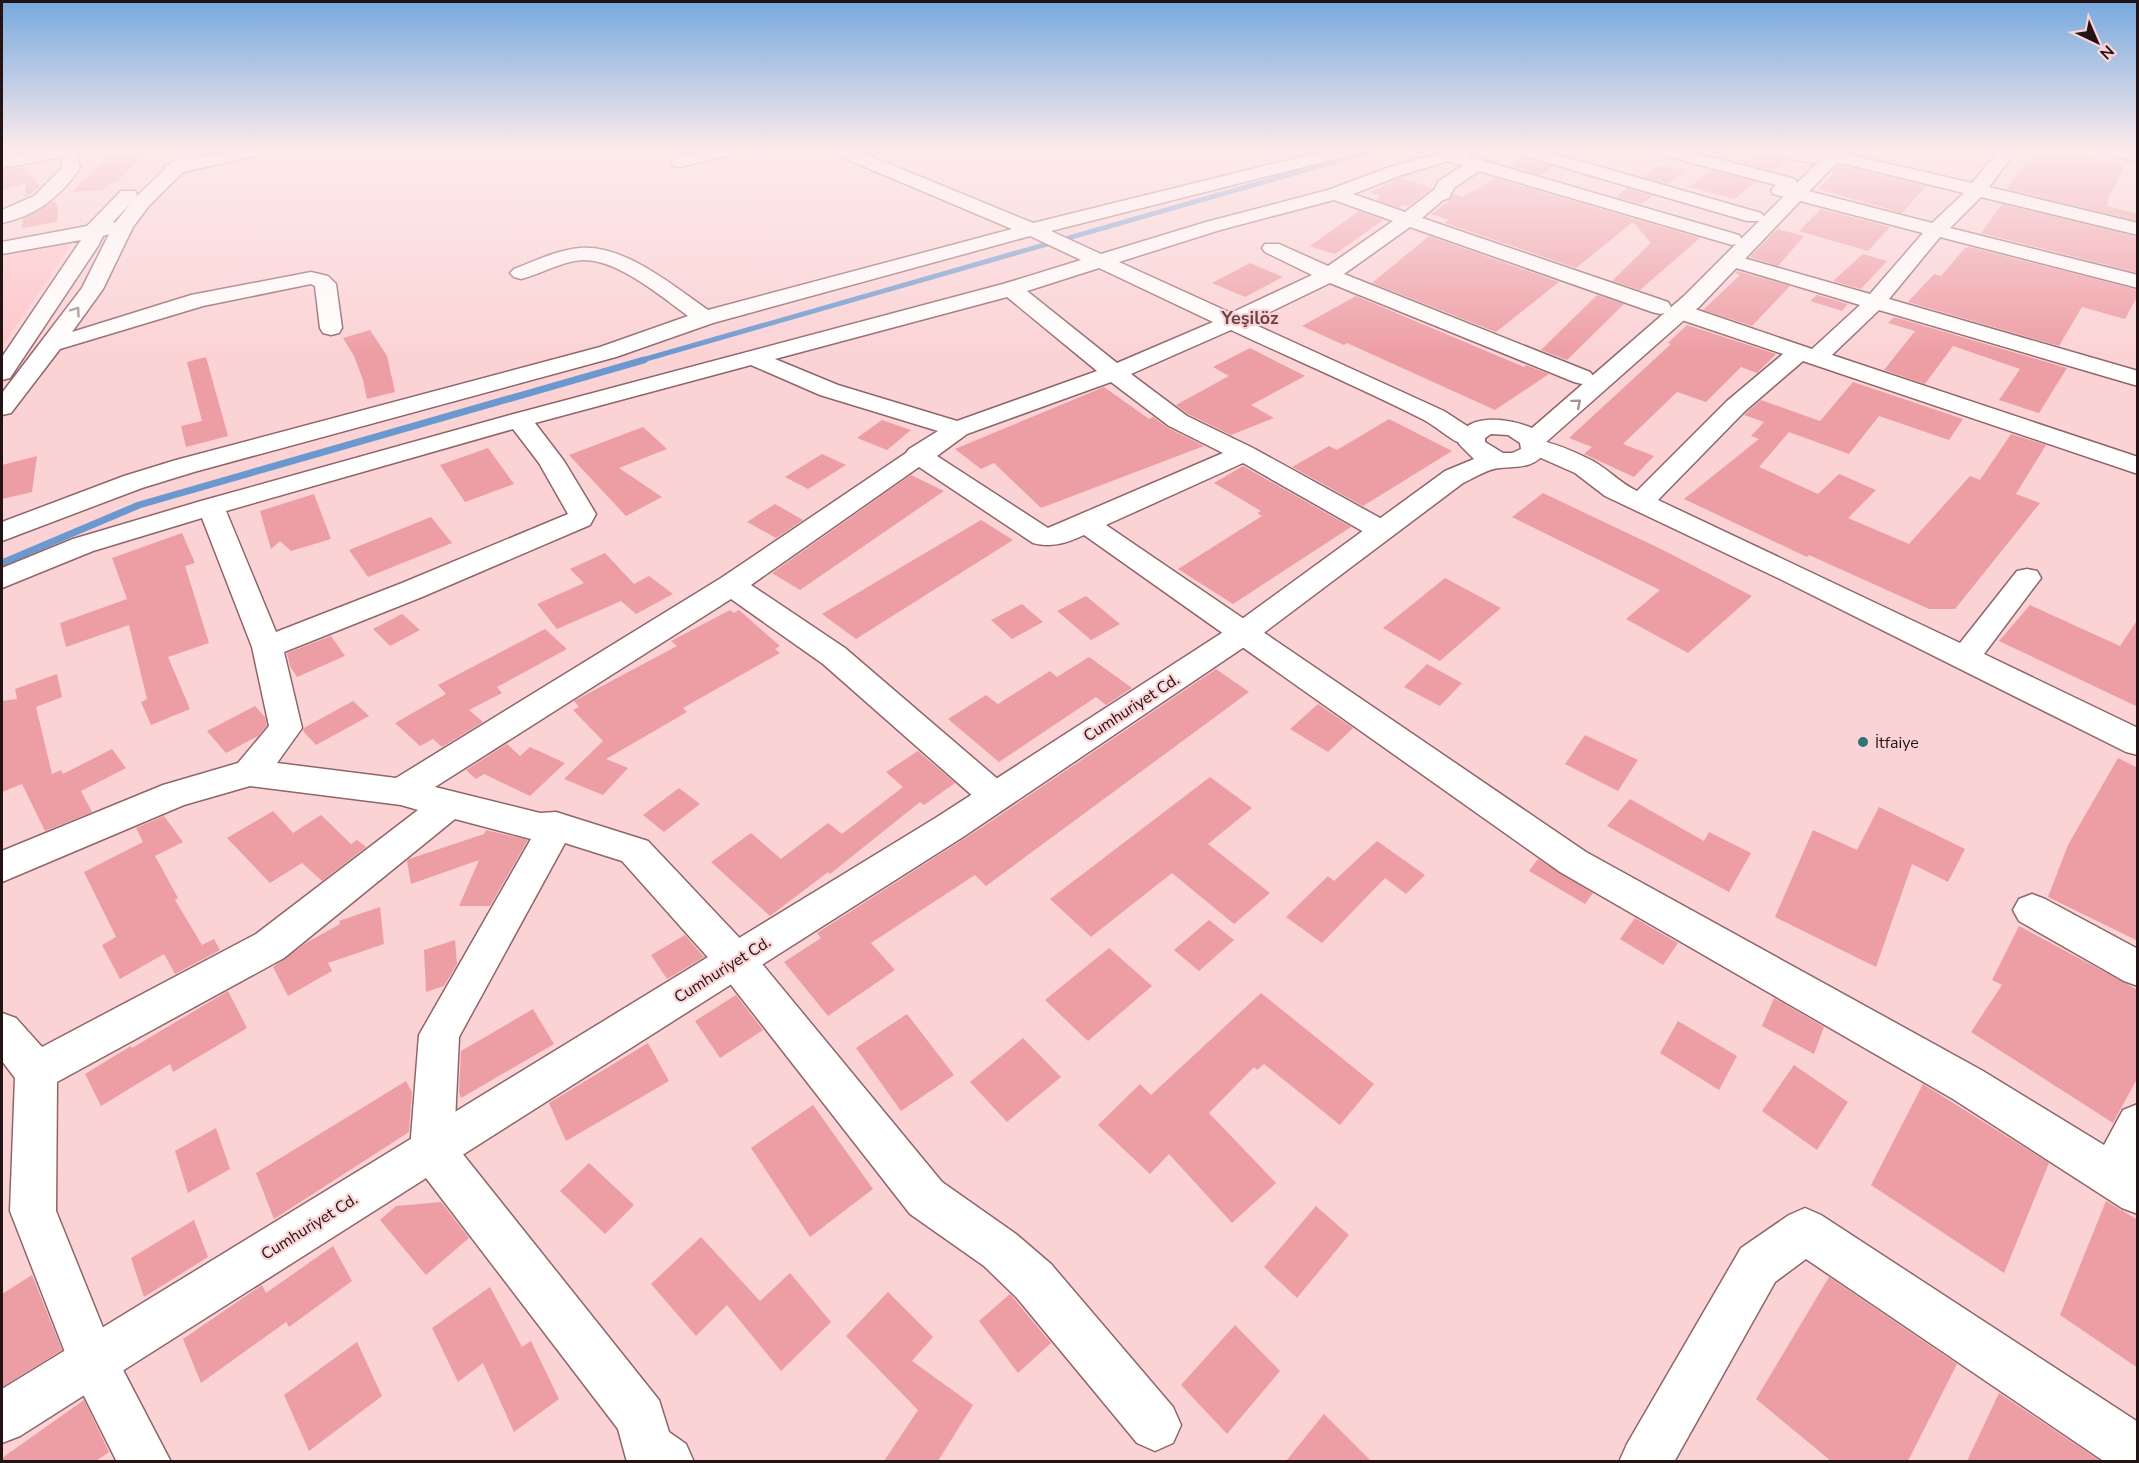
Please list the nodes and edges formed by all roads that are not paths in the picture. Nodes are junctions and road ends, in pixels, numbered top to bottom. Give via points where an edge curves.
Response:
1 (105, 219) edge
2 (128, 219) edge
3 (1006, 219) edge
4 (1081, 219) edge
5 (1239, 219) edge
6 (1667, 219) edge
7 (1752, 219) edge
8 (1765, 219) edge
9 (1898, 219) edge
10 (1947, 219) edge
11 (2098, 219) edge
12 (1407, 220) joint
13 (123, 226) junction
14 (2138, 229) edge
15 (95, 230) junction
16 (1936, 230) junction
17 (1034, 231) junction
18 (2, 234) edge
19 (1732, 239) junction
20 (22, 244) junction
21 (2, 248) edge
22 (1272, 248) dead end
23 (1090, 258) junction
24 (1733, 261) junction
25 (520, 273) dead end
26 (1329, 275) junction
27 (2138, 282) edge
28 (1011, 289) junction
29 (1874, 303) junction
30 (1670, 309) junction
31 (705, 318) junction
32 (1229, 322) junction
33 (331, 328) dead end
34 (52, 344) junction
35 (1808, 354) junction
36 (756, 359) junction
37 (2, 373) edge
38 (1114, 373) junction
39 (1582, 377) junction
40 (2138, 379) edge
41 (1404, 401) junction
42 (2, 408) edge
43 (519, 420) junction
44 (958, 429) junction
45 (1519, 435) junction
46 (1472, 442) junction
47 (1244, 453) junction
48 (918, 454) junction
49 (1498, 459) junction
50 (2138, 466) edge
51 (1614, 490) junction
52 (1427, 498) junction
53 (1641, 502) junction
54 (211, 507) junction
55 (1087, 524) junction
56 (1381, 530) junction
57 (2, 532) edge
58 (2027, 578) dead end
59 (2, 579) edge
60 (731, 585) junction
61 (1242, 634) junction
62 (267, 647) junction
63 (1965, 658) junction
64 (2138, 743) edge
65 (250, 773) junction
66 (401, 792) junction
67 (996, 796) junction
68 (449, 804) junction
69 (556, 826) junction
70 (2, 867) edge
71 (2032, 910) dead end
72 (735, 960) junction
73 (2138, 969) edge
74 (2, 1031) edge
75 (36, 1072) junction
76 (2138, 1125) edge
77 (432, 1150) junction
78 (2125, 1183) edge
79 (92, 1361) junction
80 (2, 1418) edge
81 (1155, 1425) dead end
82 (2138, 1453) edge
83 (647, 1457) edge
84 (145, 1461) edge
85 (1645, 1461) edge

1 - 15 street
2 - 13 street
3 - 17 street
4 - 17 street
5 - 23 street
6 - 19 street
7 - 19 street
8 - 24 street
9 - 16 street
10 - 16 street
11 - 14 street
12 - 26 street
12 - 30 street
13 - 15 street
34 -> 13 street via 92,289
15 - 20 street
15 - 37 street
16 - 27 street
16 - 29 street
17 - 23 street
17 - 31 street
18 - 20 street
19 - 30 street
20 - 21 street
22 - 26 street
23 - 28 street
23 - 32 street
24 - 29 street
24 - 30 street
25 - 31 street via 569,257 602,256 642,275
26 - 32 street
26 - 39 street
28 - 36 street
28 - 38 street
29 - 35 street
29 - 40 street
30 - 35 street
30 - 39 street
45 -> 30 street
31 - 57 street via 608,352 185,466
32 - 38 street
32 - 41 street
33 - 34 street via 325,284 311,278 199,300
34 - 42 street
35 - 50 street
35 - 53 street via 1736,406
36 - 43 street
36 - 44 street via 829,390
38 - 44 street
38 - 47 street via 1178,421
39 - 45 street
41 - 45 street via 1425,403
41 - 46 street via 1435,416
43 - 54 street
43 - 62 street via 551,461 582,514 580,519
44 - 48 street
45 - 46 street via 1477,431
45 - 49 street, Cumhuriyet Cd. via 1534,450 1526,458
45 - 51 street via 1584,467
46 - 49 street via 1482,454
46 - 52 street via 1444,471
47 - 55 street
47 - 56 street
48 - 55 street via 1043,537 1058,536
48 - 60 street
49 - 51 street
49 - 52 street, Cumhuriyet Cd. via 1454,477
51 - 53 street
52 - 56 street, Cumhuriyet Cd.
53 - 63 street
54 - 59 street via 83,545
54 - 62 street
55 - 61 street
56 - 61 street, Cumhuriyet Cd.
58 - 63 street
60 - 66 street
60 - 67 street via 834,657
61 - 67 street, Cumhuriyet Cd.
61 - 78 street via 1573,862 1968,1085
62 - 65 street via 286,728
63 - 64 street
65 - 66 street
65 - 70 street via 175,794
66 - 68 street
67 - 72 street, Cumhuriyet Cd.
68 - 69 street via 540,827
68 - 75 street via 270,946
69 - 72 street via 635,851
69 - 77 street via 439,1035
71 - 73 street
72 - 77 street, Cumhuriyet Cd.
72 - 81 street via 926,1198 1000,1250 1034,1281
74 - 75 street
75 - 79 street via 33,1211
76 - 78 street
77 - 79 street, Cumhuriyet Cd.
77 - 83 street via 641,1418
79 - 80 street, Cumhuriyet Cd.
79 - 84 street
82 - 85 street via 1805,1232 1758,1265

